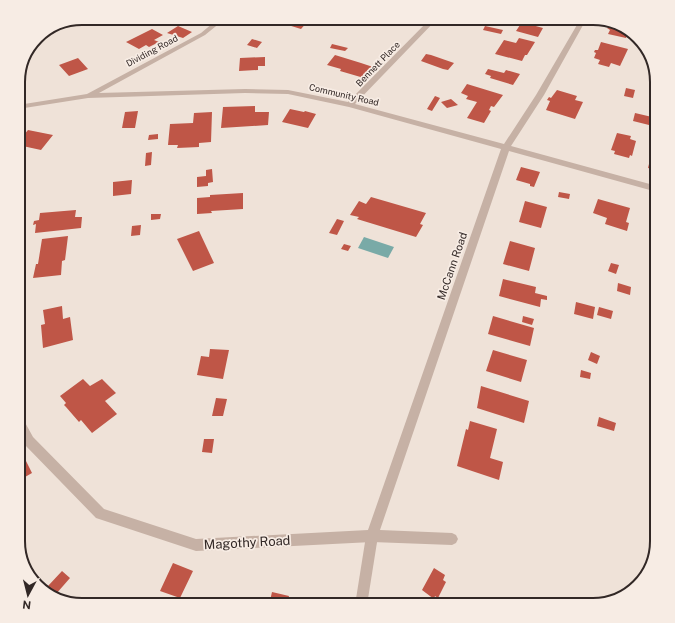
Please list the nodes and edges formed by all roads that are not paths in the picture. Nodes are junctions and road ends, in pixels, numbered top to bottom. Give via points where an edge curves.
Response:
1 (214, 25) edge
2 (428, 25) edge
3 (580, 25) edge
4 (88, 96) junction
5 (350, 105) junction
6 (25, 106) edge
7 (506, 147) junction
8 (650, 186) edge
9 (25, 434) edge
10 (372, 536) junction
11 (452, 539) dead end
12 (362, 598) edge

1 - 4 street, Dividing Road via 203,34
2 - 5 street, Bennett Place
3 - 7 street, McCann Road via 540,95
4 - 5 street, Community Road via 288,92
4 - 6 street, Community Road
5 - 7 street, Community Road
7 - 8 street, Community Road
7 - 10 street, McCann Road
9 - 10 street, Magothy Road via 29,441 100,514 196,545
10 - 11 street, Magothy Road
10 - 12 lane

